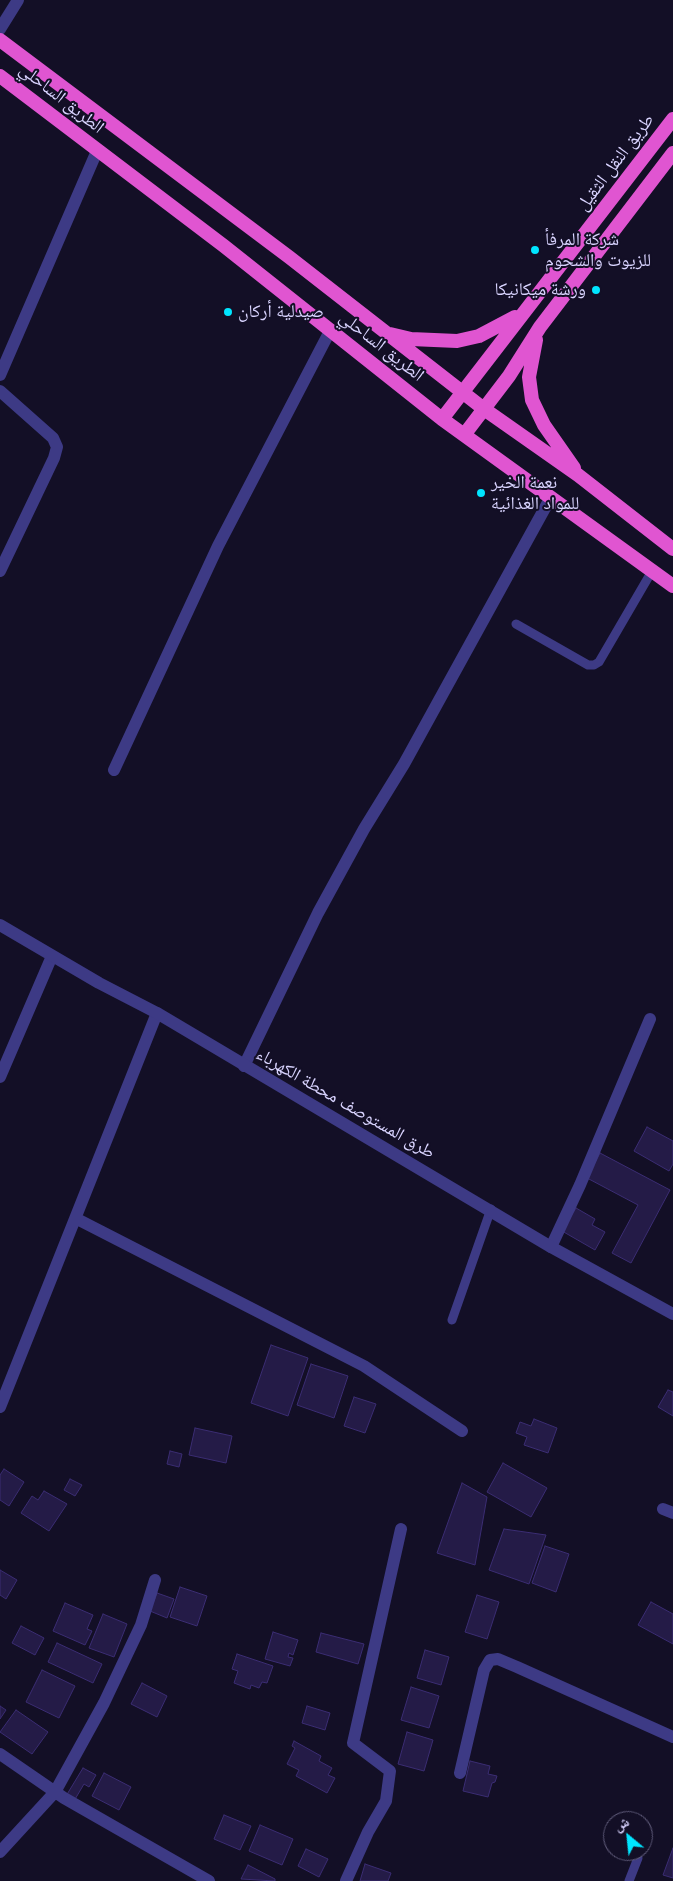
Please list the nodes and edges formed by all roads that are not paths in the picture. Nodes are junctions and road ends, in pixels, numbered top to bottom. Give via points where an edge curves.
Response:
1 (18, 0) edge
2 (0, 29) edge
3 (0, 40) edge
4 (1, 78) edge
5 (673, 119) edge
6 (97, 151) junction
7 (673, 153) edge
8 (528, 308) junction
9 (540, 327) junction
10 (330, 331) junction
11 (386, 333) junction
12 (0, 375) edge
13 (0, 391) edge
14 (462, 392) junction
15 (484, 408) junction
16 (442, 419) junction
17 (464, 436) junction
18 (578, 475) junction
19 (551, 497) junction
20 (673, 549) edge
21 (0, 571) edge
22 (652, 571) junction
23 (673, 586) edge
24 (516, 624) dead end
25 (114, 770) dead end
26 (0, 925) edge
27 (52, 956) junction
28 (158, 1013) junction
29 (650, 1019) dead end
30 (244, 1066) junction
31 (0, 1077) edge
32 (491, 1209) junction
33 (77, 1219) junction
34 (551, 1247) junction
35 (673, 1314) edge
36 (452, 1320) dead end
37 (0, 1407) edge
38 (462, 1431) dead end
39 (401, 1529) dead end
40 (155, 1580) dead end
41 (673, 1738) edge
42 (0, 1754) edge
43 (460, 1773) dead end
44 (55, 1792) junction
45 (0, 1852) edge
46 (637, 1861) edge
47 (207, 1880) edge
48 (346, 1881) edge
49 (629, 1881) edge

1 - 2 street
3 - 11 highway, الطريق الساحلي
4 - 6 highway, الطريق الساحلي
5 - 8 highway, طريق النقل الثقيل
6 - 10 highway, الطريق الساحلي
6 - 12 street
7 - 9 highway
8 - 11 highway via 497,328 457,341 412,339
8 - 14 highway, طريق النقل الثقيل
9 - 15 highway
9 - 18 highway via 531,363 532,400 544,425
10 - 16 highway, الطريق الساحلي
10 - 25 street via 218,546
11 - 14 highway, الطريق الساحلي
13 - 21 street via 53,438 57,447
14 - 15 highway, الطريق الساحلي
14 - 16 highway, طريق النقل الثقيل
15 - 17 highway
15 - 18 highway, الطريق الساحلي
16 - 17 highway, الطريق الساحلي
17 - 19 highway, الطريق الساحلي
18 - 20 highway, الطريق الساحلي
19 - 22 highway, الطريق الساحلي
19 - 30 street via 318,914
22 - 23 highway, الطريق الساحلي
22 - 24 lane via 599,662 594,665 588,665
26 - 27 street, طرق المستوصف محطة الكهرباء
27 - 28 street, طرق المستوصف محطة الكهرباء
27 - 31 street
28 - 30 street, طرق المستوصف محطة الكهرباء
28 - 33 street
29 - 34 street
30 - 32 street, طرق المستوصف محطة الكهرباء
32 - 34 street, طرق المستوصف محطة الكهرباء
32 - 36 lane
33 - 37 street
33 - 38 street via 364,1366
34 - 35 street, طرق المستوصف محطة الكهرباء
39 - 48 street via 353,1743 390,1771 386,1801
40 - 44 street via 141,1625 104,1703
41 - 43 street via 517,1667 490,1660 484,1670
42 - 44 street
44 - 45 street
44 - 47 street
46 - 49 lane

